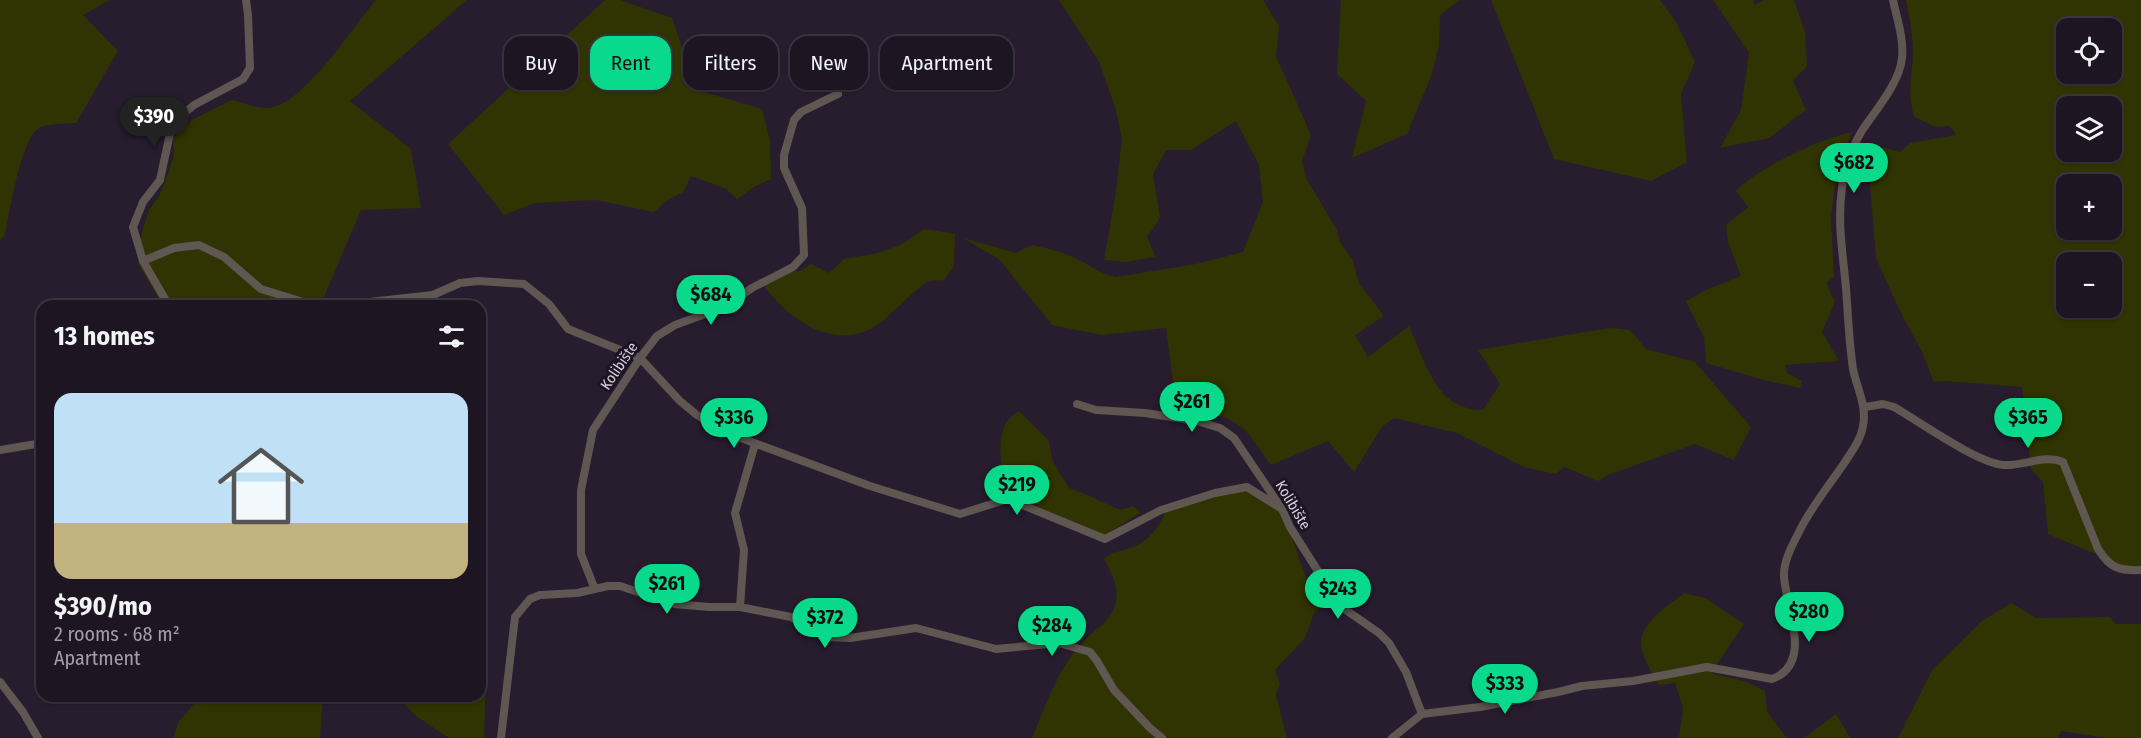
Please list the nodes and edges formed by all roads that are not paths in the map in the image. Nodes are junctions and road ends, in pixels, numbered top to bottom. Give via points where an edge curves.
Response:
1 (246, 0) edge
2 (1893, 0) edge
3 (838, 94) dead end
4 (143, 261) junction
5 (166, 300) edge
6 (297, 300) edge
7 (388, 300) edge
8 (640, 358) junction
9 (1077, 405) dead end
10 (1865, 407) junction
11 (36, 444) edge
12 (755, 444) junction
13 (0, 450) edge
14 (1282, 509) junction
15 (2141, 570) edge
16 (594, 587) junction
17 (740, 607) junction
18 (0, 682) edge
19 (1422, 714) junction
20 (38, 738) edge
21 (501, 738) edge
22 (1162, 738) edge
23 (1392, 738) edge

1 - 4 street via 250,68 243,79 194,105 174,122 160,180 143,202 133,227
2 - 10 street via 1902,60 1893,83 1862,130 1842,187 1840,244 1854,370
3 - 8 street, Kolibište via 801,111 794,120 784,155 784,168 801,208 804,255 793,267 727,306 675,325 657,336
4 - 5 street
4 - 6 street via 174,248 199,245 224,257 261,289
7 - 8 street via 433,295 478,280 524,284 549,304 568,329
8 - 12 street via 697,415
8 - 16 street, Kolibište via 594,430 581,490 580,554
9 - 14 street, Kolibište via 1197,421 1220,428 1234,438
10 - 15 street via 1894,407 1987,462 2005,465 2053,458 2063,462 2106,562 2119,569
10 - 19 street via 1856,445 1800,529 1786,560 1784,575 1796,643 1794,655 1781,676 1772,679 1707,667
11 - 13 street
12 - 14 street via 960,514 1008,499 1105,539 1161,510 1247,487
12 - 17 street via 735,513 744,550
14 - 19 street, Kolibište via 1343,609 1389,643 1406,672
16 - 17 street via 620,586 674,604
16 - 21 street via 577,593 540,595 530,599 515,617
17 - 22 street via 791,617 826,637 850,638 916,628 996,649 1059,644 1090,652 1114,690
18 - 20 street
19 - 23 street

